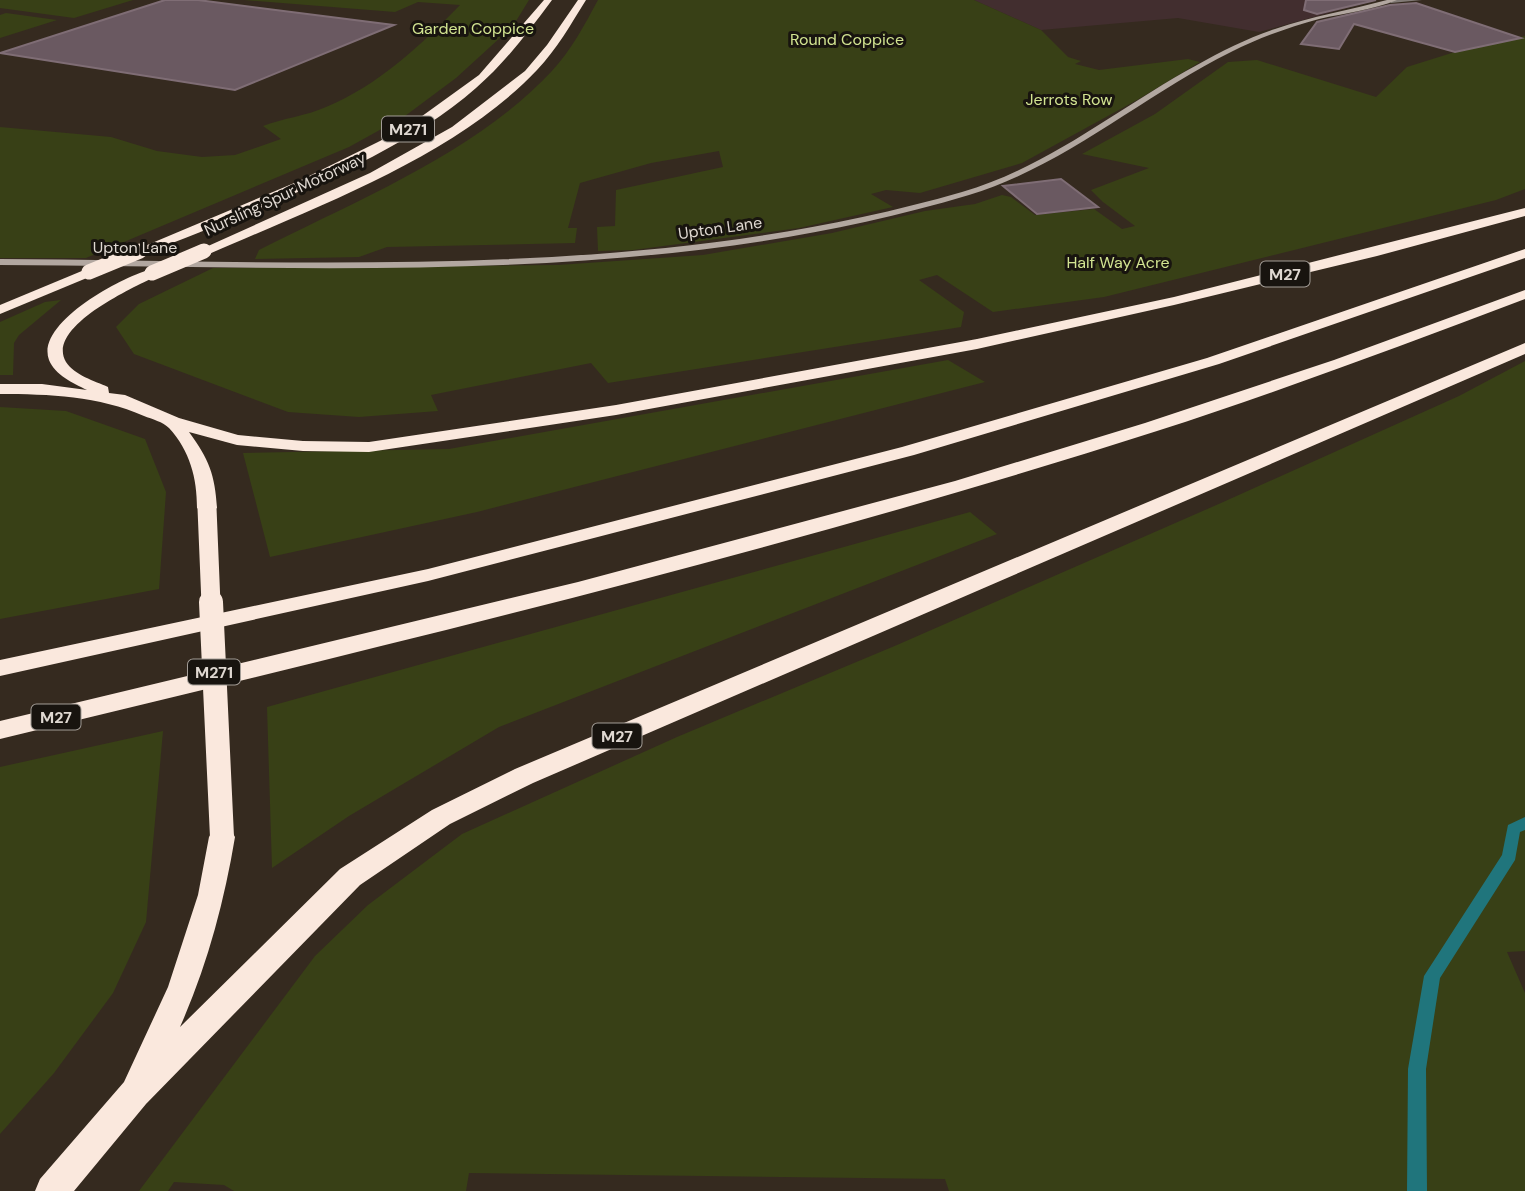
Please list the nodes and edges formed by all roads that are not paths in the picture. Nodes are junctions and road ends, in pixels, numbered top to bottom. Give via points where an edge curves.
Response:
1 (548, 0) edge
2 (582, 0) edge
3 (1419, 0) edge
4 (1392, 1) edge
5 (1525, 212) edge
6 (1525, 253) edge
7 (0, 262) edge
8 (1525, 294) edge
9 (0, 310) edge
10 (1525, 348) edge
11 (0, 389) edge
12 (119, 399) junction
13 (173, 422) junction
14 (0, 668) edge
15 (0, 730) edge
16 (135, 1093) junction
17 (52, 1191) edge

1 - 9 highway, Nursling Spur Motorway / M271, bridge via 497,61 459,97 423,121 363,154
2 - 12 highway, Nursling Spur Motorway / M271, bridge via 531,71 462,124 379,171 152,273 84,310 56,344 56,357 76,378
3 - 4 street
4 - 7 street, Upton Lane via 1258,38 1189,72 1025,172 970,192 798,233 707,247 561,259
5 - 13 highway, M27 via 1043,330 616,410 369,447 237,440
6 - 14 highway via 1213,361 908,451 428,575
8 - 15 highway, M27 via 1172,422 871,510 466,618
10 - 16 highway, M27 via 524,776 441,817 350,877
11 - 12 highway, M271 via 42,389
12 - 13 highway, M271
13 - 16 highway, M271, bridge via 206,479 222,836 212,895 183,987
16 - 17 highway, M271

